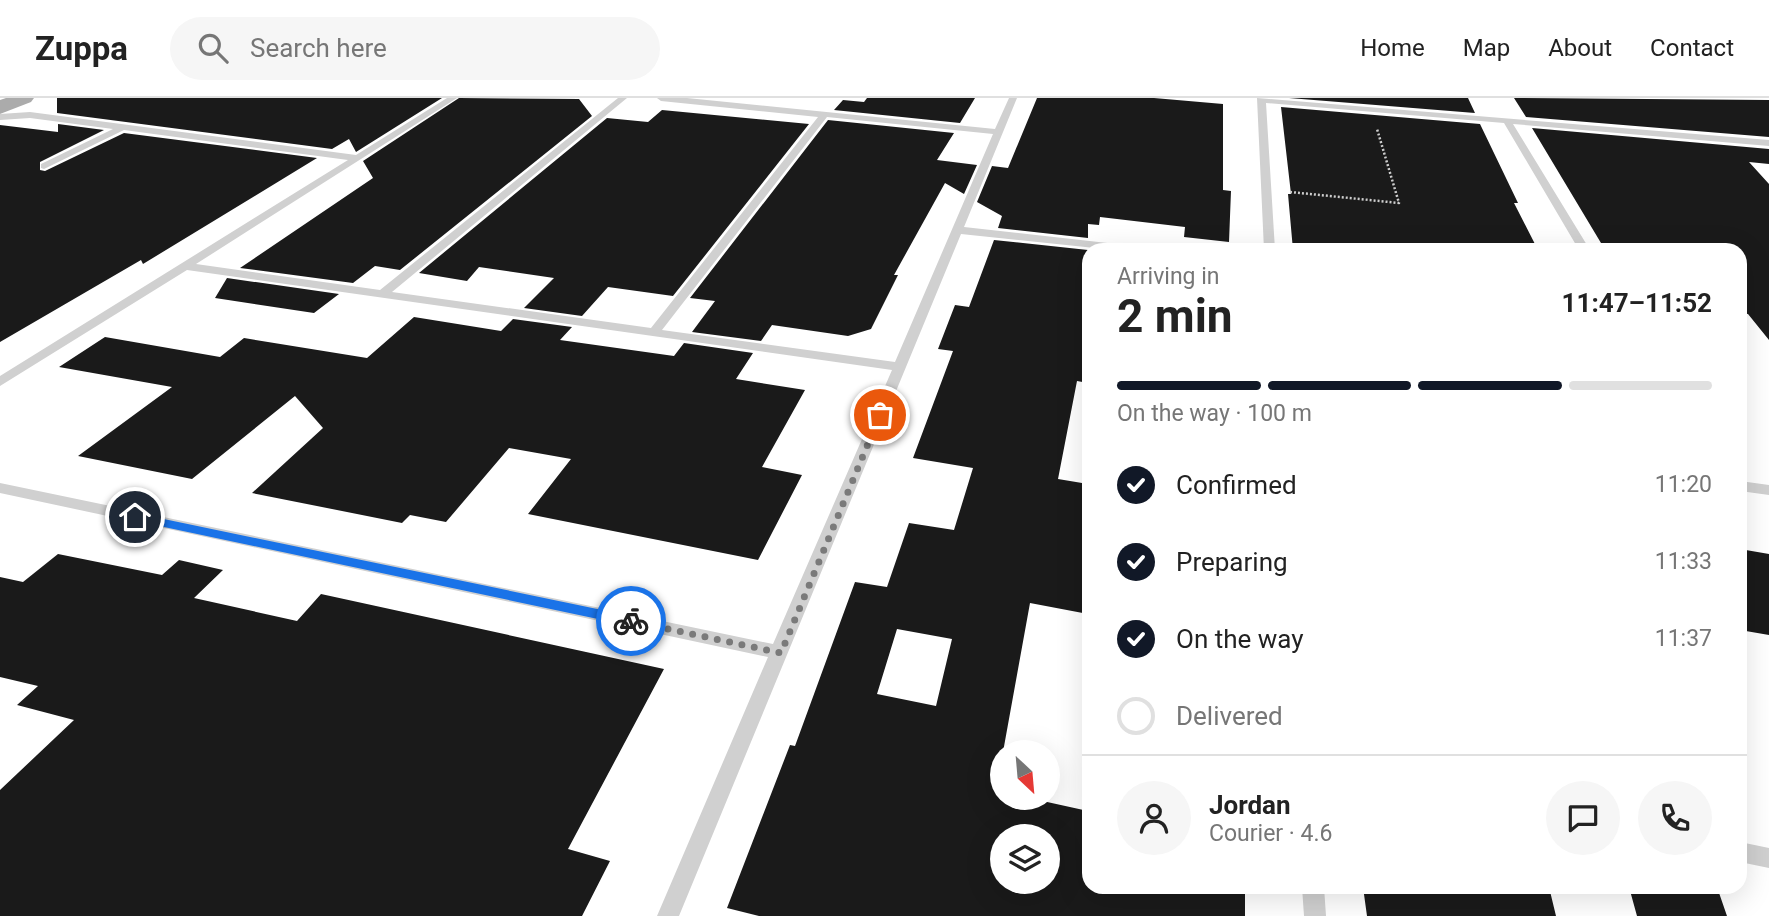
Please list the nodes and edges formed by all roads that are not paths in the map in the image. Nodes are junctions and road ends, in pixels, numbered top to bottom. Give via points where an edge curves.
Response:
1 (453, 98) edge
2 (623, 98) edge
3 (660, 98) edge
4 (1013, 98) edge
5 (1261, 99) edge
6 (26, 104) edge
7 (0, 108) edge
8 (825, 114) junction
9 (0, 117) edge
10 (1507, 121) junction
11 (122, 127) junction
12 (999, 132) junction
13 (1769, 143) edge
14 (358, 158) junction
15 (44, 166) dead end
16 (957, 230) junction
17 (1082, 243) edge
18 (1268, 243) edge
19 (1580, 243) edge
20 (184, 266) junction
21 (382, 294) junction
22 (654, 332) junction
23 (900, 367) junction
24 (0, 382) edge
25 (1747, 487) edge
26 (0, 488) edge
27 (1769, 490) edge
28 (781, 653) junction
29 (1747, 853) edge
30 (1769, 858) edge
31 (1313, 894) edge
32 (668, 916) edge
33 (1315, 916) edge

1 - 14 lane
2 - 21 lane
3 - 8 lane
4 - 12 lane
5 - 10 lane
5 - 18 lane
6 - 7 main road
6 - 9 lane
6 - 11 lane
8 - 12 lane
8 - 22 lane
10 - 13 lane
10 - 19 lane
11 - 14 lane
11 - 15 lane
12 - 16 lane
14 - 20 lane
16 - 17 lane
16 - 23 lane
20 - 21 lane
20 - 24 lane
21 - 22 lane
22 - 23 lane
23 - 28 lane
25 - 27 lane
26 - 28 lane
28 - 32 lane
29 - 30 lane
31 - 33 lane

